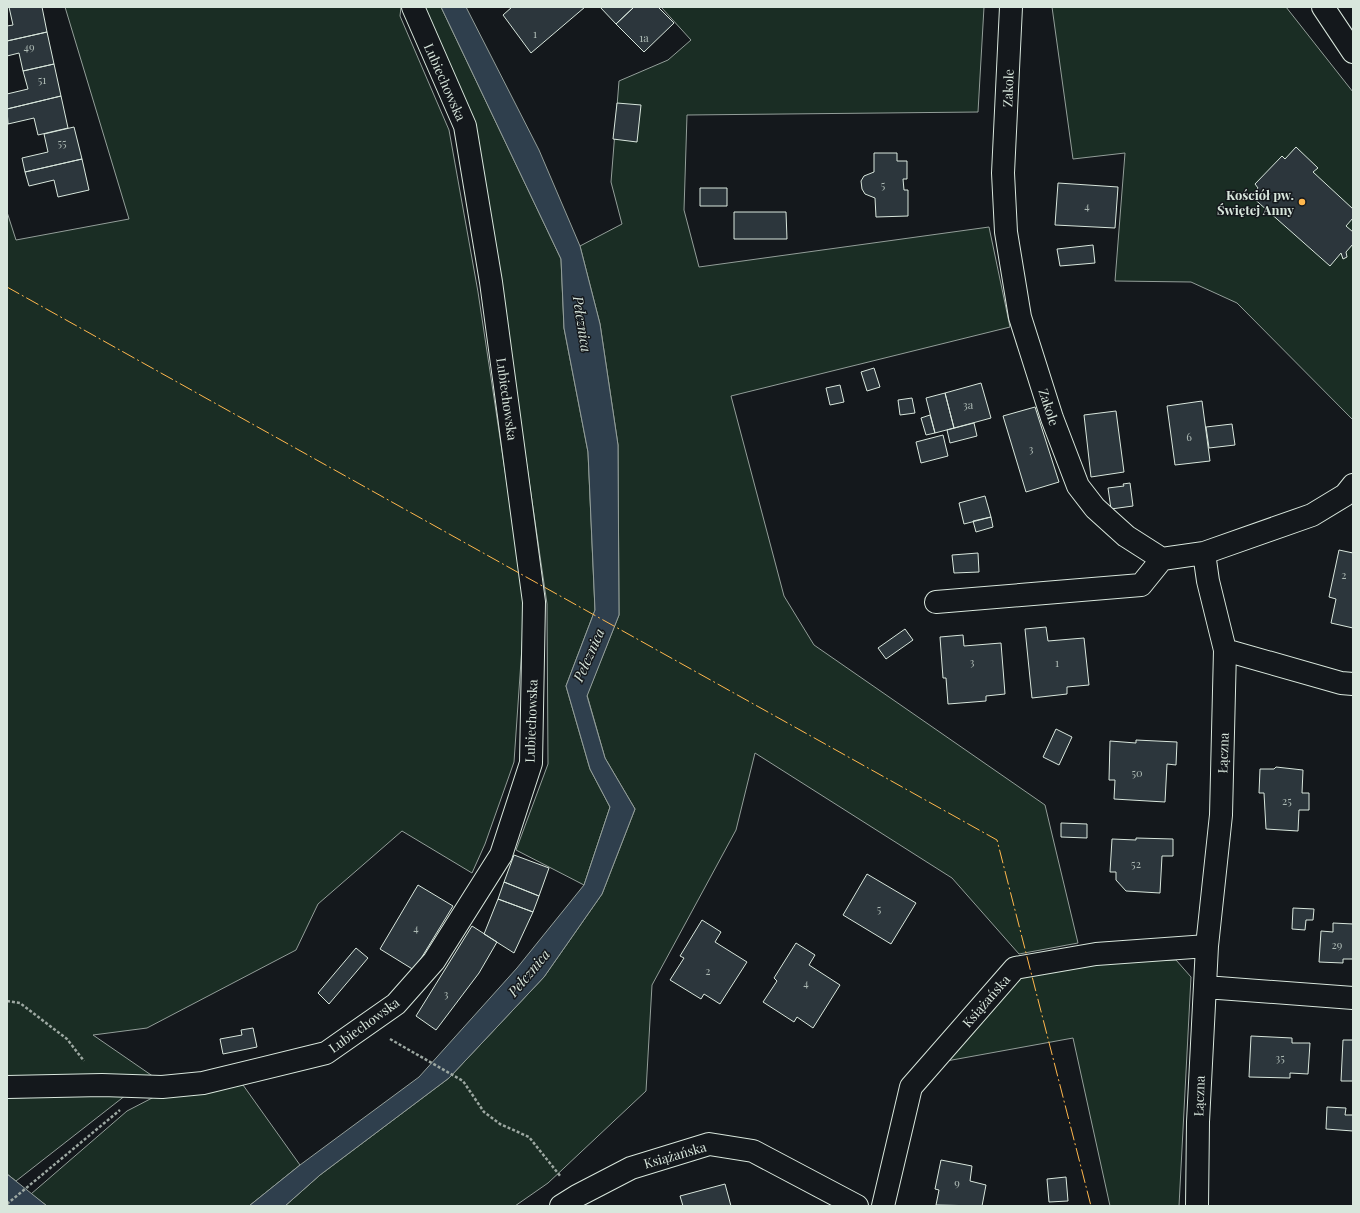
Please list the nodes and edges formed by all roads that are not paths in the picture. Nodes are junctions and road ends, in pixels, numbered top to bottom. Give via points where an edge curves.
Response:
1 (413, 7) edge
2 (1011, 7) edge
3 (1323, 7) edge
4 (1353, 52) edge
5 (1353, 485) edge
6 (1204, 553) junction
7 (1162, 559) junction
8 (936, 602) dead end
9 (1226, 650) junction
10 (1353, 684) edge
11 (1207, 946) junction
12 (1205, 987) junction
13 (1353, 998) edge
14 (7, 1087) edge
15 (569, 1201) edge
16 (857, 1206) edge
17 (883, 1206) edge
18 (1197, 1206) edge

1 - 14 street, Lubiechowska via 465,126 491,282 534,602 531,763 501,855 434,962 396,1004 326,1053 203,1083 162,1087
2 - 7 street, Zakole via 1003,173 1006,232 1020,317 1052,418 1078,486 1096,508 1126,536
3 - 4 street
5 - 6 street via 1345,495 1312,515
6 - 7 street
6 - 9 street, Łączna via 1208,581
7 - 8 street via 1141,585
9 - 10 street via 1341,683
9 - 11 street, Łączna via 1221,815
11 - 12 street, Łączna
11 - 17 street, Książańska via 1096,954 1015,968 911,1087
12 - 13 street
12 - 18 street, Łączna
15 - 16 street, Książańska via 631,1168 709,1144 753,1152

